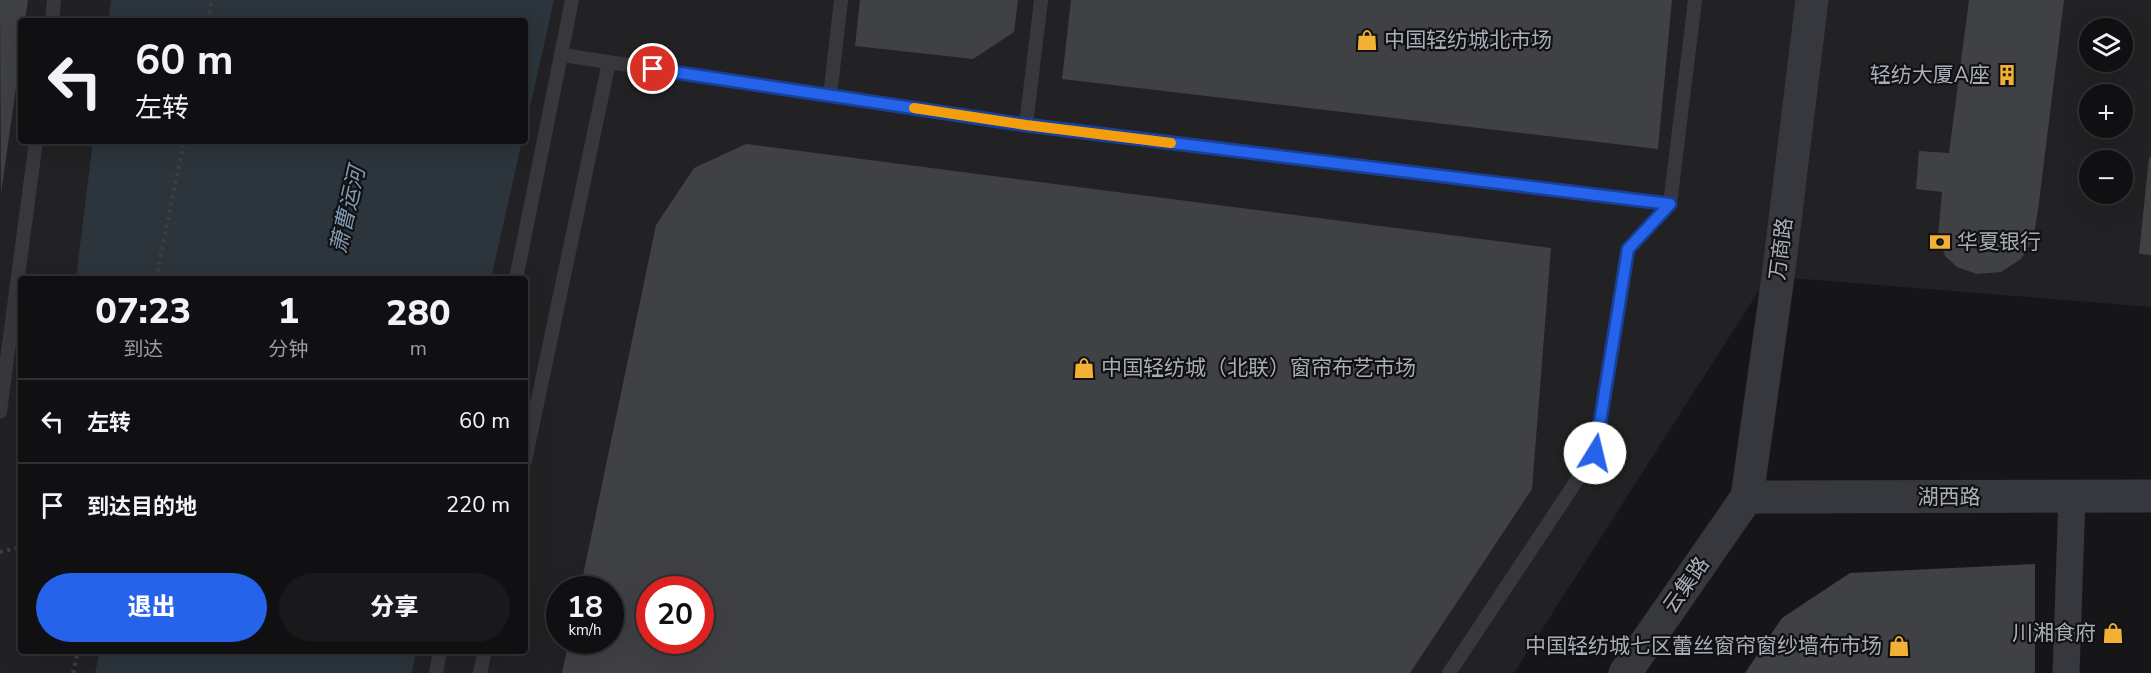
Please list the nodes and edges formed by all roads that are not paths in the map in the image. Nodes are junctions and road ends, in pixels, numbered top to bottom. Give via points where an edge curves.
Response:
1 (54, 0) edge
2 (572, 0) edge
3 (841, 0) edge
4 (1041, 0) edge
5 (1695, 0) edge
6 (1812, 0) edge
7 (52, 18) edge
8 (562, 55) junction
9 (609, 62) junction
10 (830, 96) junction
11 (1026, 125) junction
12 (36, 144) edge
13 (1670, 204) junction
14 (18, 276) edge
15 (18, 276) edge
16 (517, 276) edge
17 (0, 412) edge
18 (528, 447) edge
19 (2072, 496) junction
20 (2151, 496) edge
21 (1748, 497) junction
22 (439, 654) edge
23 (484, 654) edge
24 (436, 673) edge
25 (480, 673) edge
26 (1449, 673) edge
27 (1625, 673) edge
28 (2066, 673) edge

1 - 7 lane
2 - 8 lane
3 - 10 lane
4 - 11 lane
5 - 13 lane
6 - 21 street, 万商路
8 - 9 lane
8 - 16 lane
9 - 10 lane
9 - 18 lane
10 - 11 lane
11 - 13 lane
12 - 15 lane
13 - 26 lane via 1628,249 1595,453
14 - 17 lane
19 - 20 street, 湖西路
19 - 21 street, 湖西路
19 - 28 street
21 - 27 street, 云集路
22 - 24 lane
23 - 25 lane

